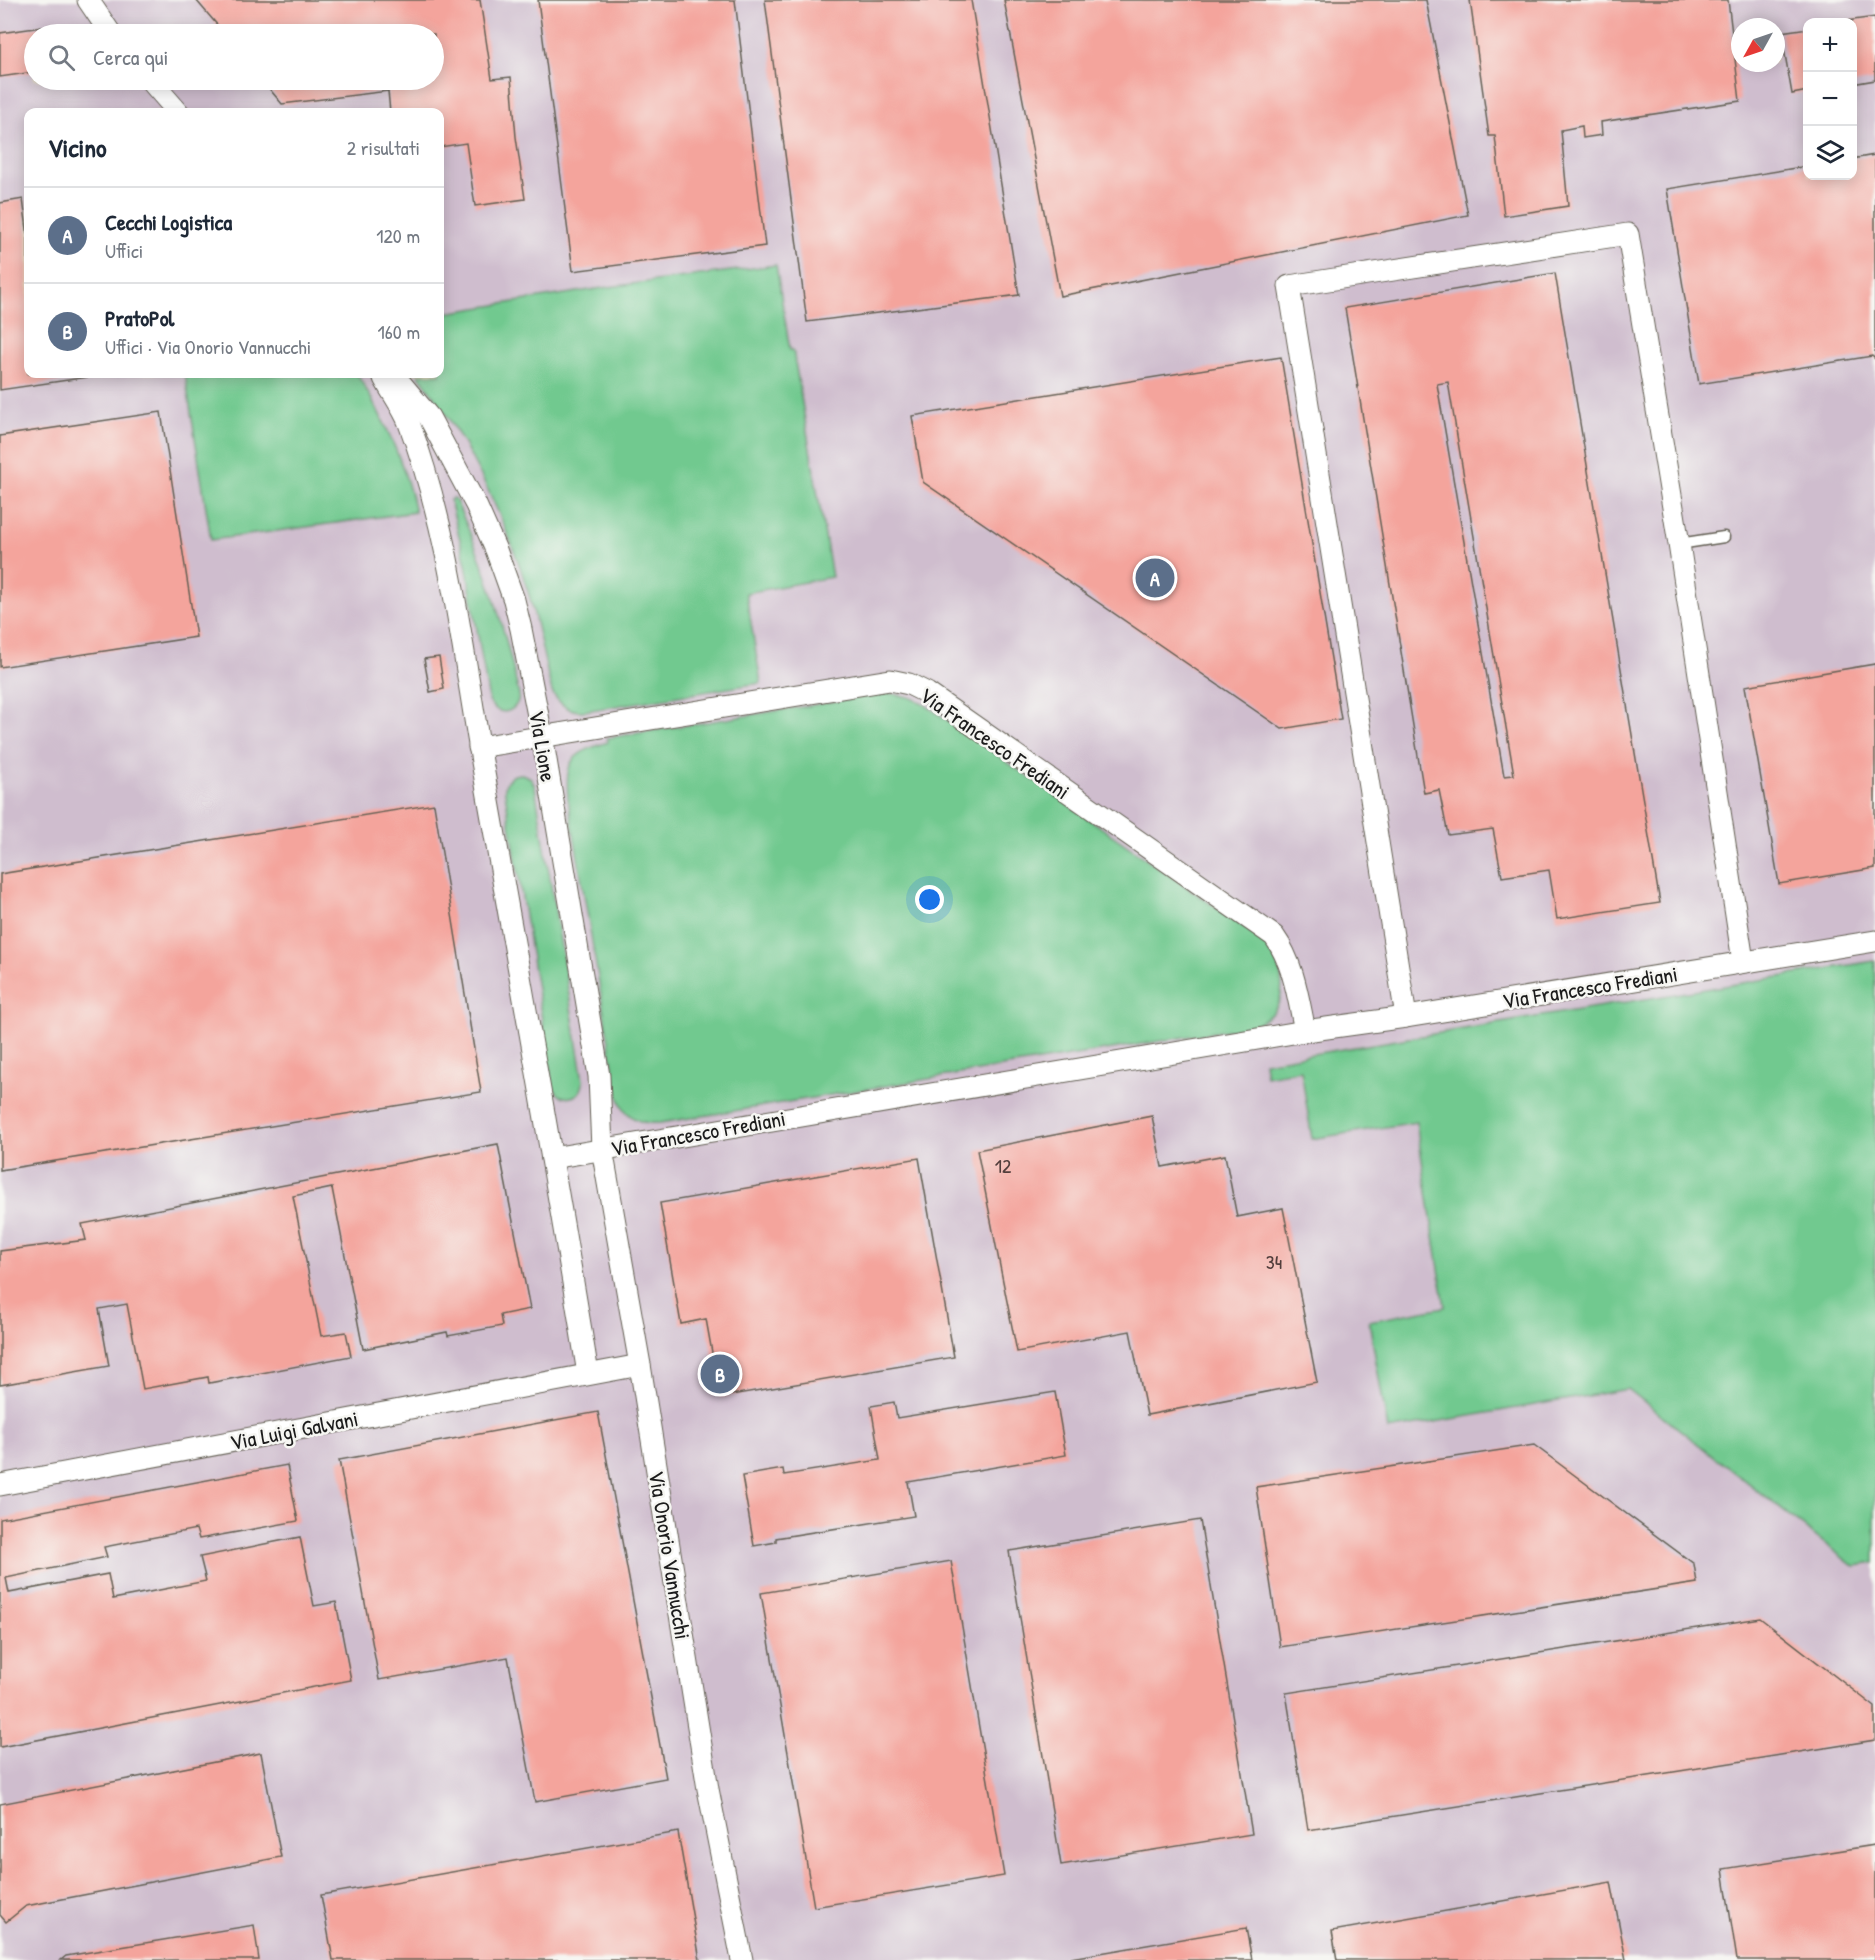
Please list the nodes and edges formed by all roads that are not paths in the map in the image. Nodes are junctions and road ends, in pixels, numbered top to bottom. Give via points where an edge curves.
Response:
1 (88, 0) edge
2 (104, 24) edge
3 (159, 90) edge
4 (174, 108) edge
5 (383, 378) edge
6 (396, 378) edge
7 (1724, 537) dead end
8 (1679, 543) junction
9 (542, 736) junction
10 (479, 747) junction
11 (1875, 942) edge
12 (1743, 961) junction
13 (1406, 1017) junction
14 (1305, 1031) junction
15 (602, 1149) junction
16 (552, 1158) junction
17 (640, 1365) junction
18 (588, 1374) junction
19 (0, 1485) edge
20 (742, 1960) edge

1 - 2 street
3 - 4 street
5 - 10 street via 408,421 437,512 462,630
6 - 9 street, Via Lione via 429,417 496,550 514,600
7 - 8 lane
8 - 12 street
8 - 13 street via 1628,234 1289,286
9 - 10 street, Via Francesco Frediani
9 - 14 street, Via Francesco Frediani via 890,680 909,684 1274,936 1293,973
9 - 15 street, Via Lione via 599,1076
10 - 16 street
11 - 12 street, Via Francesco Frediani
12 - 13 street, Via Francesco Frediani
13 - 14 street, Via Francesco Frediani
14 - 15 street, Via Francesco Frediani
15 - 16 street, Via Francesco Frediani
15 - 17 street, Via Onorio Vannucchi
16 - 18 street
17 - 18 street, Via Luigi Galvani
17 - 20 street, Via Onorio Vannucchi via 708,1790
18 - 19 street, Via Luigi Galvani

